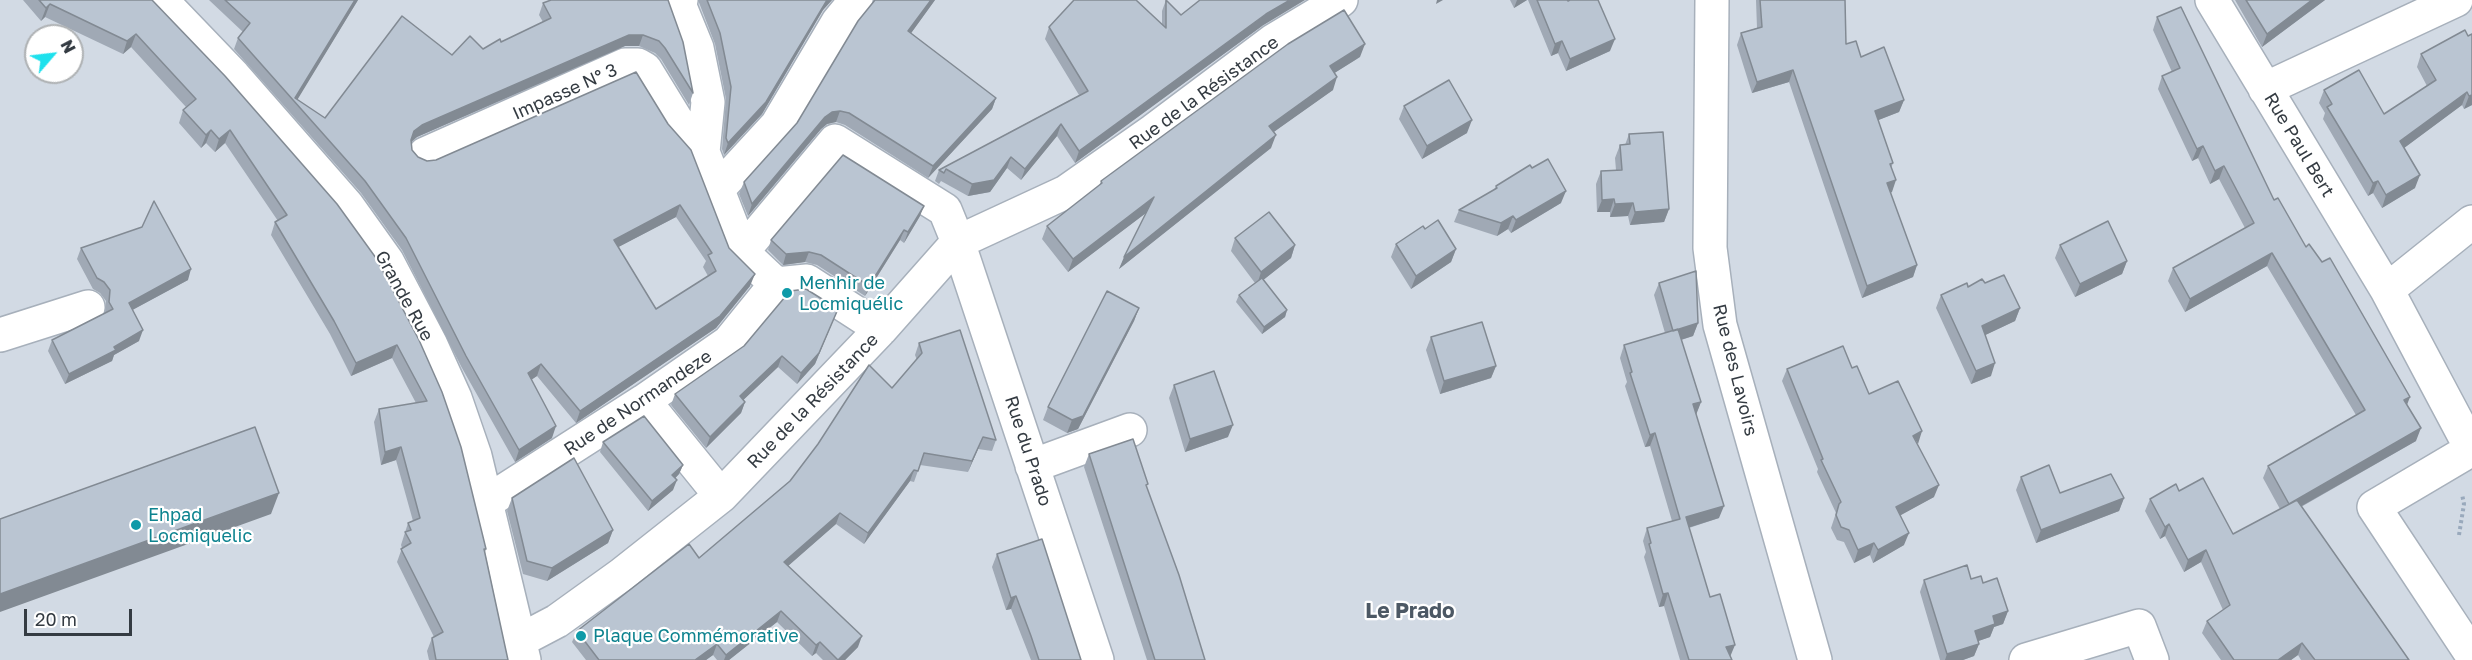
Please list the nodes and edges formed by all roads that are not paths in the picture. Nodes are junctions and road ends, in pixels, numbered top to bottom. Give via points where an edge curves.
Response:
1 (161, 0) edge
2 (681, 0) edge
3 (856, 0) edge
4 (1341, 0) edge
5 (1712, 0) edge
6 (2212, 0) edge
7 (2456, 0) edge
8 (2265, 88) junction
9 (703, 152) junction
10 (425, 154) dead end
11 (718, 189) junction
12 (2472, 222) edge
13 (958, 242) junction
14 (742, 252) junction
15 (776, 284) junction
16 (2387, 290) junction
17 (88, 307) dead end
18 (881, 329) junction
19 (0, 335) edge
20 (644, 401) junction
21 (1130, 430) dead end
22 (2472, 450) edge
23 (1032, 466) junction
24 (721, 496) junction
25 (485, 503) junction
26 (521, 651) edge
27 (2472, 655) edge
28 (1097, 660) edge
29 (1815, 660) edge
30 (2026, 660) edge
31 (2152, 660) edge

1 - 25 street, Grande Rue via 347,205 387,261 455,398 475,456
2 - 9 street via 679,4 697,48 708,102
3 - 11 street via 838,22 777,125
4 - 13 street, Rue de la Résistance via 1273,41 1066,192
5 - 29 street, Rue des Lavoirs via 1710,248 1720,325
6 - 8 street, Rue Paul Bert
7 - 8 street
8 - 16 street, Rue Paul Bert
9 - 10 street, Impasse N° 3 via 680,126 645,69 625,65
9 - 11 street
11 - 14 street
12 - 16 street
13 - 14 street via 945,210 835,141
13 - 18 street, Rue de la Résistance
13 - 23 street, Rue du Prado
14 - 15 street
15 - 18 street via 807,281
15 - 20 street, Rue de Normandeze via 729,342
16 - 22 street, Rue Paul Bert
17 - 19 street
18 - 24 street, Rue de la Résistance
20 - 24 street
20 - 25 street, Rue de Normandeze
21 - 23 street
22 - 27 street via 2374,507
23 - 28 street, Rue du Prado
24 - 26 street, Rue de la Résistance
25 - 26 street, Grande Rue
30 - 31 street via 2139,626

